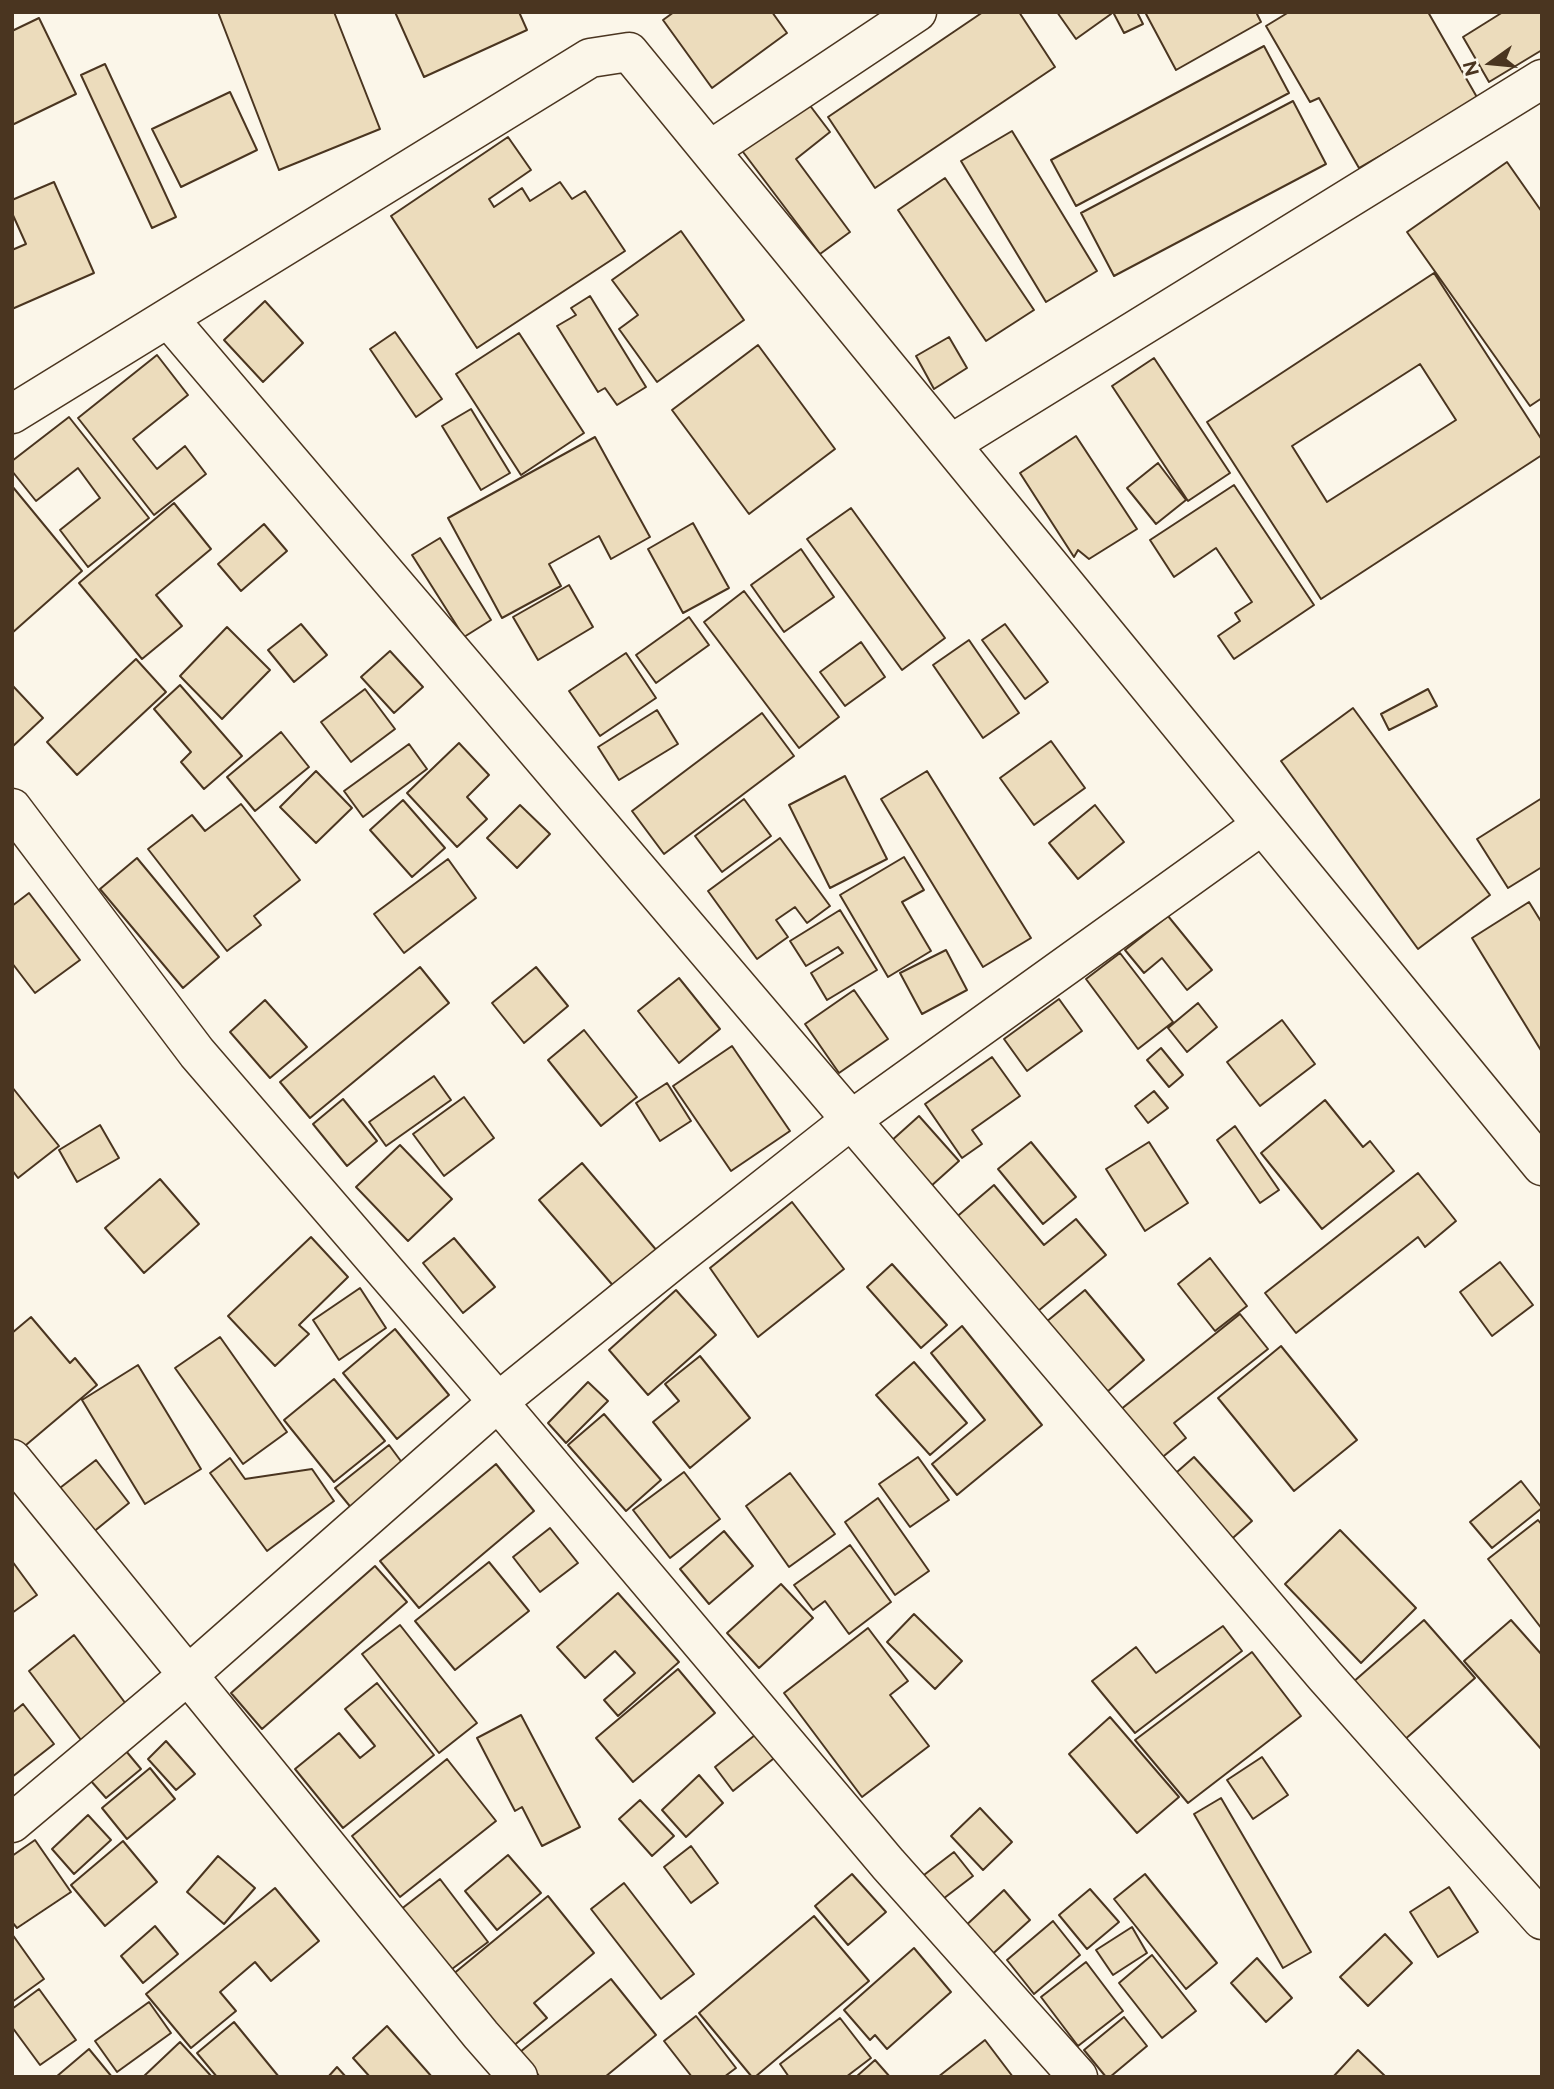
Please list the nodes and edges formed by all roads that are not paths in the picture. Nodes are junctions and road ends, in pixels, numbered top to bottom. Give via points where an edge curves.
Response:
1 (917, 12) edge
2 (1542, 79) edge
3 (710, 150) junction
4 (168, 318) junction
5 (12, 414) edge
6 (951, 444) junction
7 (12, 808) edge
8 (1262, 825) junction
9 (851, 1120) junction
10 (1542, 1167) edge
11 (498, 1402) junction
12 (12, 1459) edge
13 (188, 1675) junction
14 (12, 1823) edge
15 (1542, 1920) edge
16 (518, 2077) edge
17 (1078, 2077) edge

1 - 3 street
2 - 6 street
3 - 4 street via 629,52 590,58
3 - 6 street
4 - 5 street
4 - 9 street
6 - 8 street
7 - 11 street via 197,1053
8 - 9 street
8 - 10 street
9 - 11 street
9 - 15 street via 1307,1655
11 - 13 street
11 - 17 street via 888,1864
12 - 13 street
13 - 14 street
13 - 16 street

